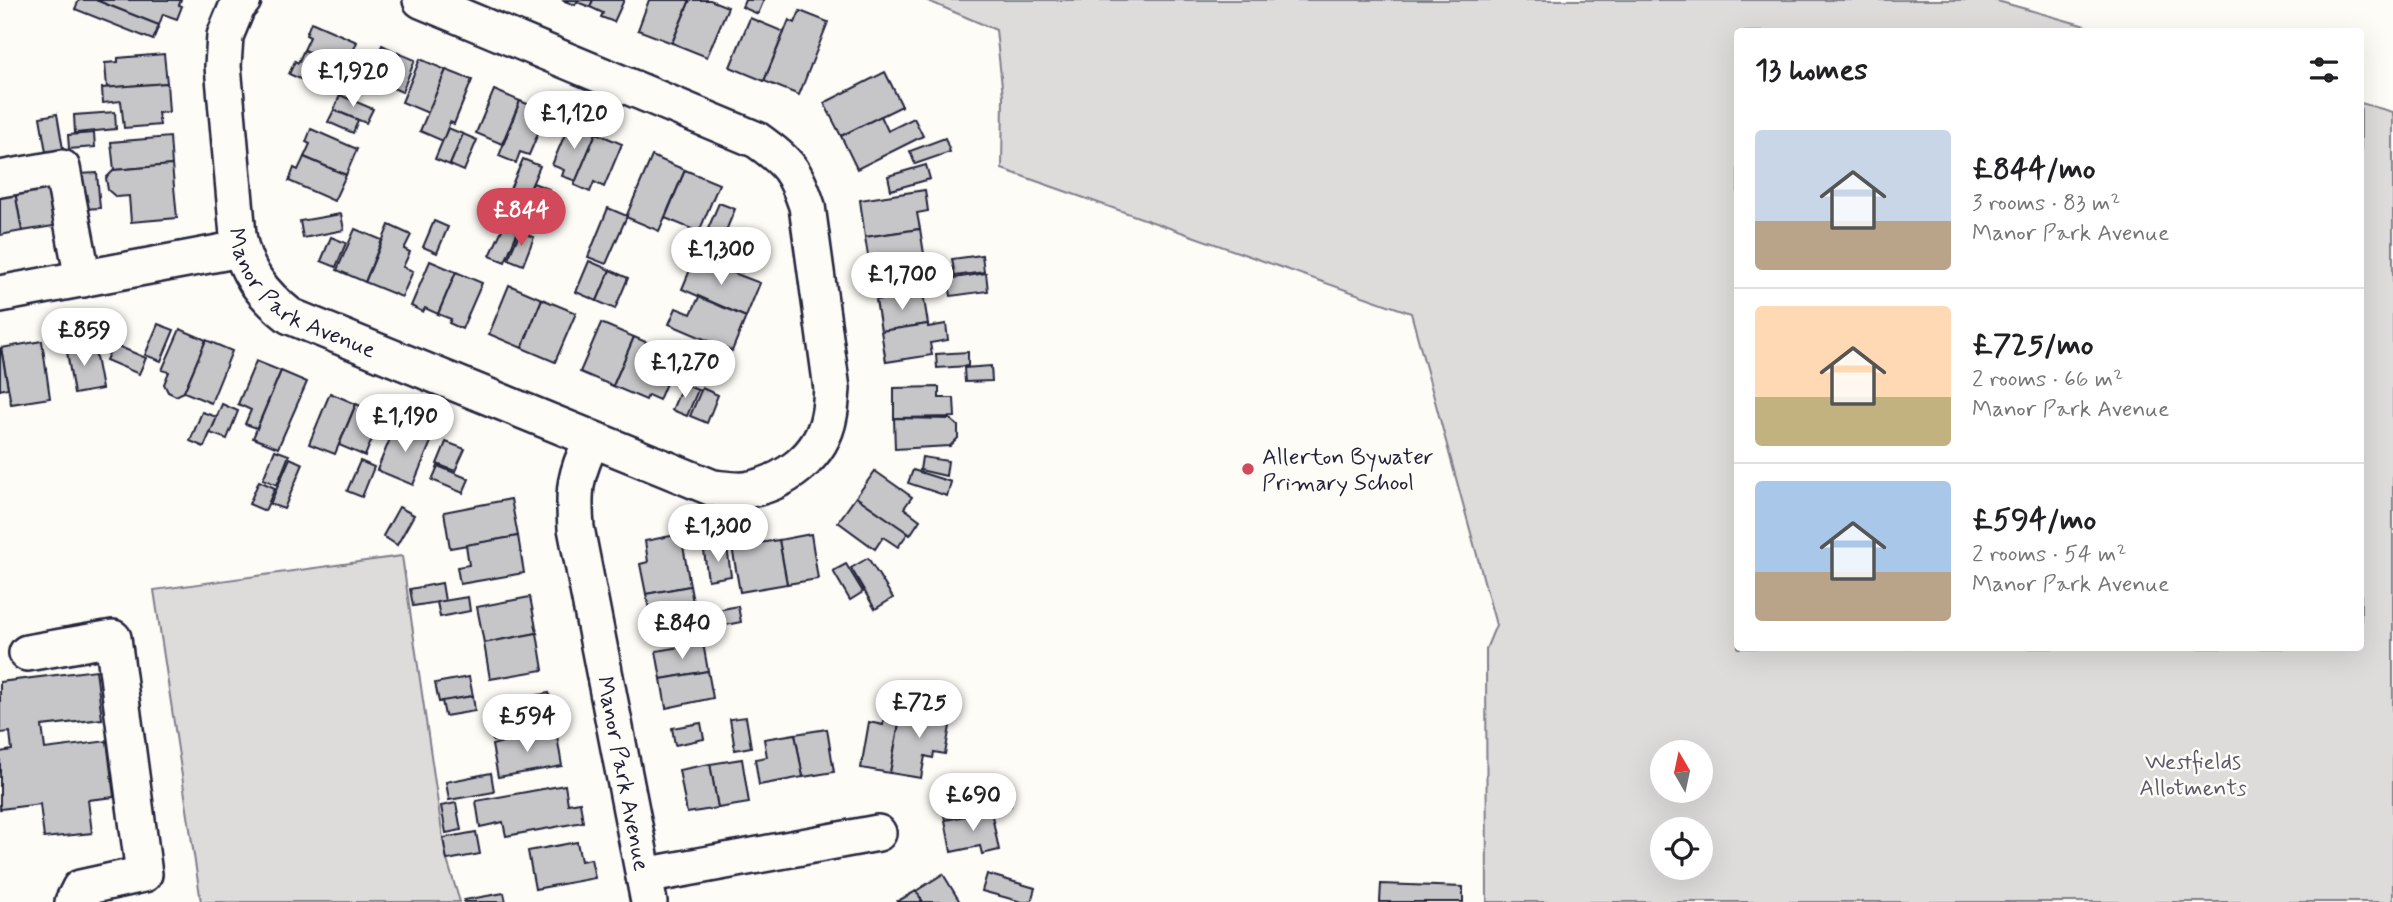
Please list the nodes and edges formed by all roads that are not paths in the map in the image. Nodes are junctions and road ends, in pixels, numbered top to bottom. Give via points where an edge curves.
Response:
1 (243, 0) edge
2 (421, 0) edge
3 (0, 179) edge
4 (240, 249) junction
5 (83, 279) junction
6 (0, 294) edge
7 (592, 440) junction
8 (27, 653) dead end
9 (878, 833) dead end
10 (647, 889) edge
11 (73, 902) edge

1 - 4 street, Manor Park Avenue via 225,36 223,65
2 - 7 street, Manor Park Avenue via 757,140 780,156 797,179 807,206 832,389 829,418 817,446 798,468 772,483 743,491 713,488
3 - 5 street via 62,168
4 - 5 street
4 - 7 street, Manor Park Avenue via 254,282 290,316
5 - 6 street
7 - 10 street, Manor Park Avenue via 579,468 573,498 576,528
8 - 11 street via 113,638 144,874 80,888
9 - 10 street

